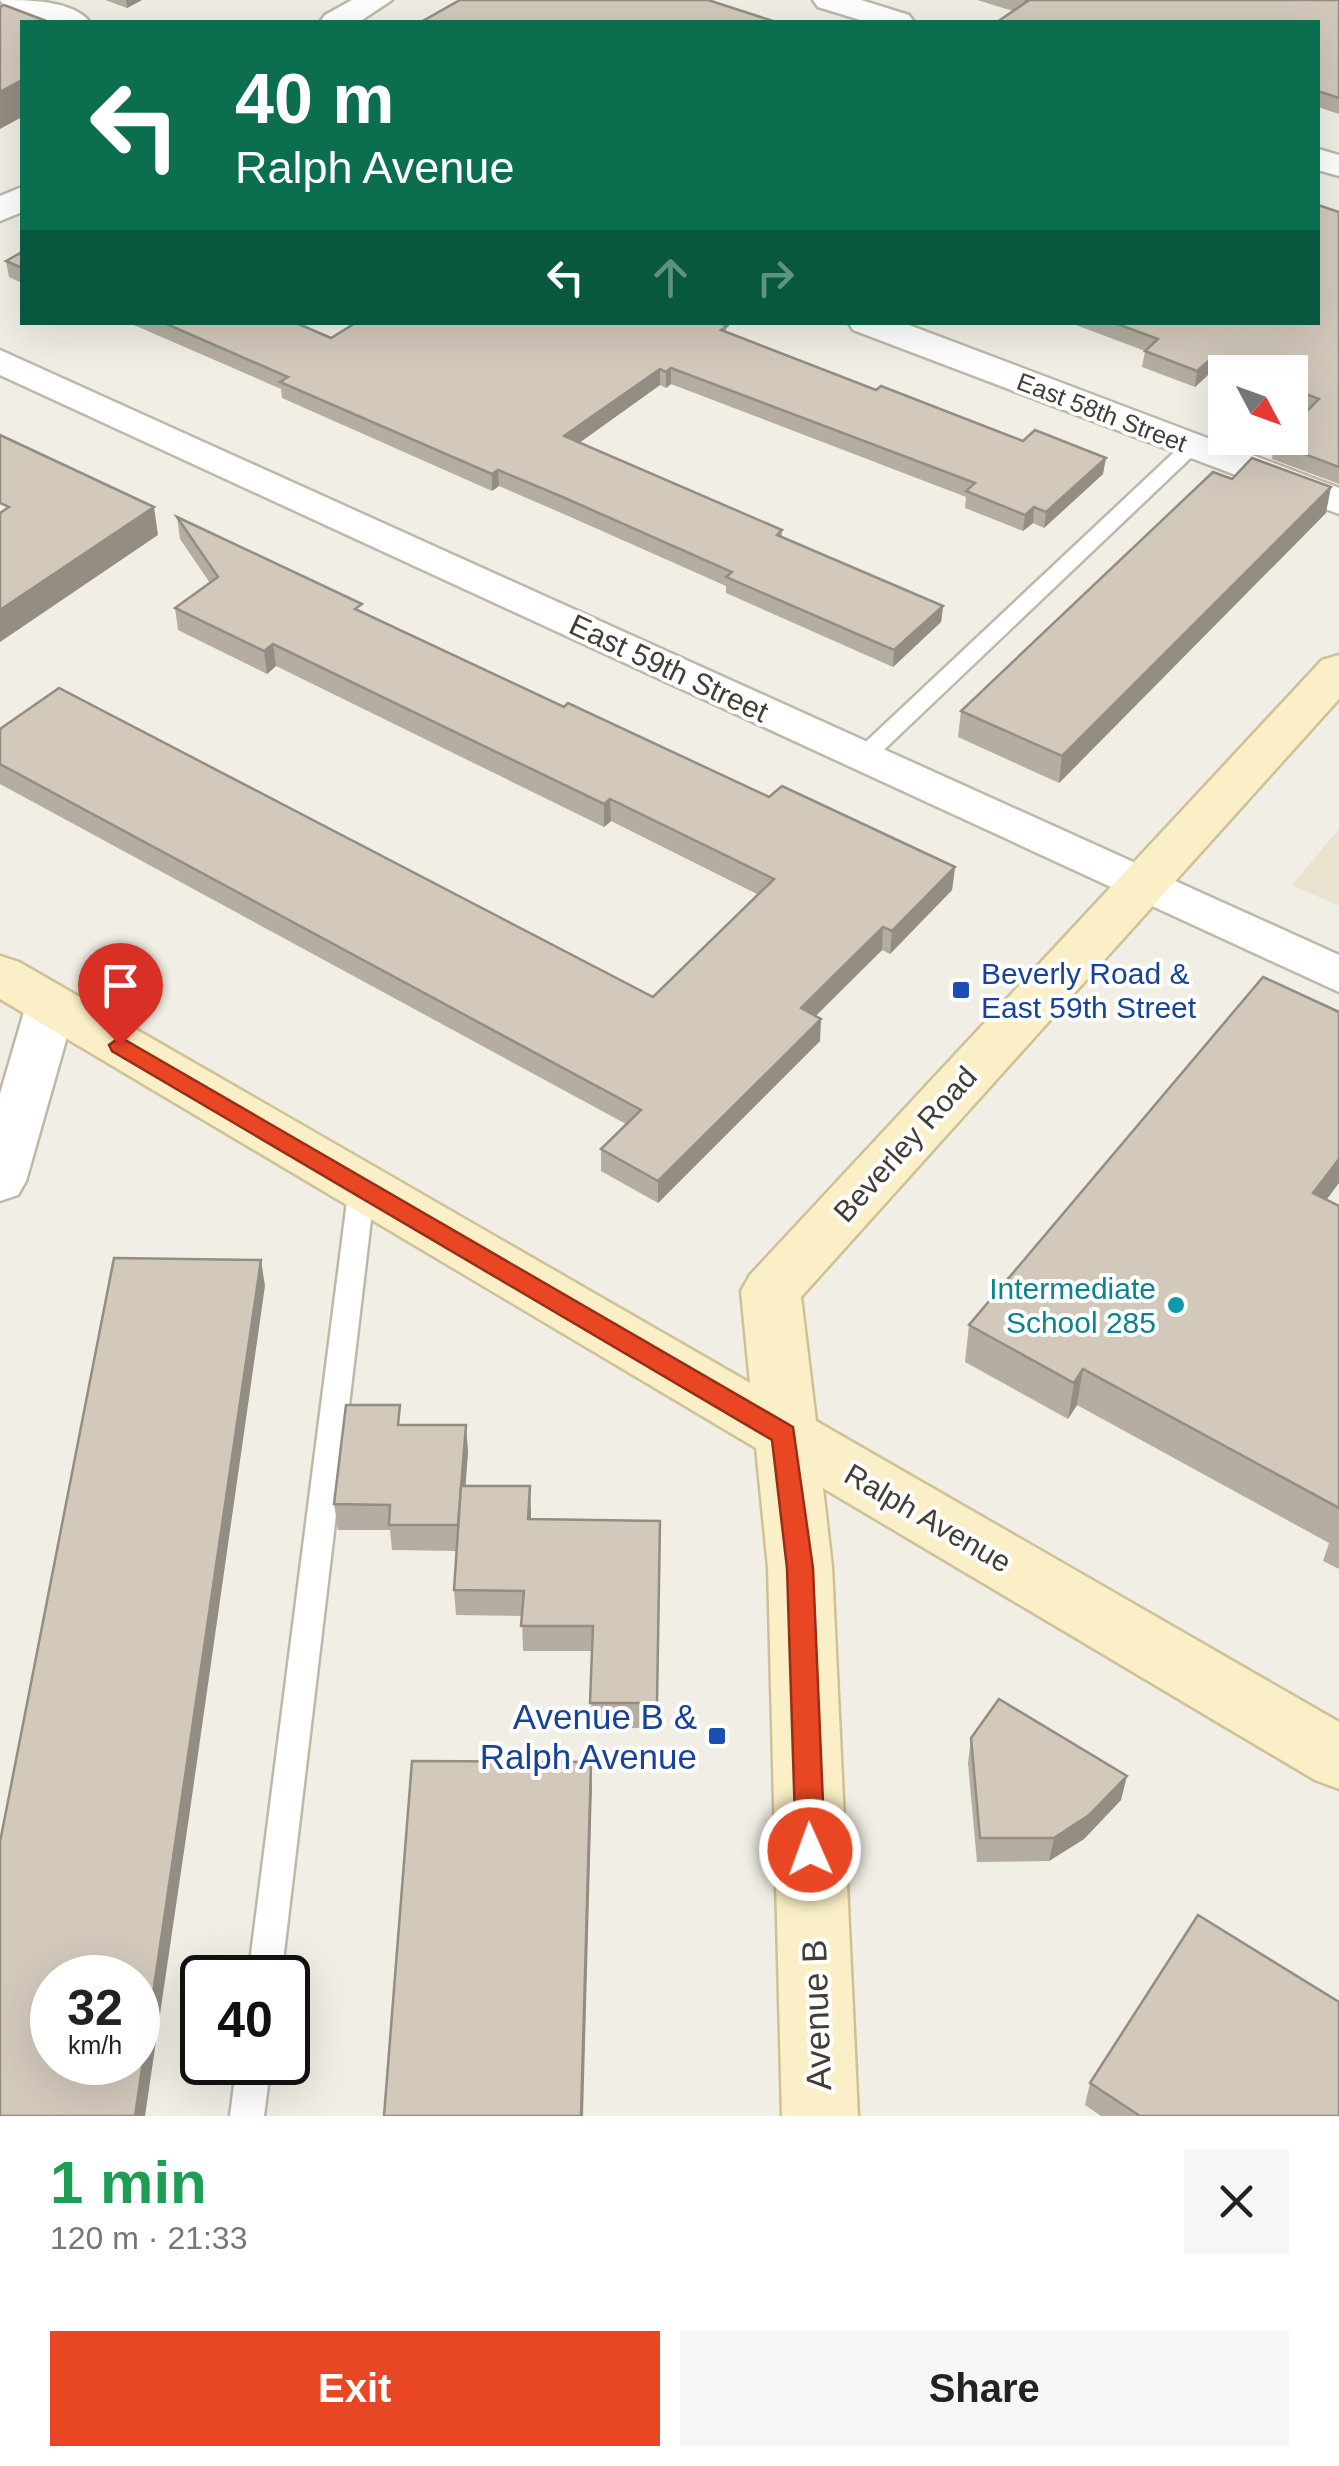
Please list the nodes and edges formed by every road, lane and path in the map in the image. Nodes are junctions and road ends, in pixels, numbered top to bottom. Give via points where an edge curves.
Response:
1 (15, 0) edge
2 (376, 0) edge
3 (829, 0) edge
4 (69, 20) edge
5 (340, 20) edge
6 (892, 20) edge
7 (874, 325) edge
8 (0, 361) edge
9 (1192, 446) junction
10 (1339, 502) edge
11 (1339, 670) edge
12 (864, 757) junction
13 (1142, 885) junction
14 (0, 974) edge
15 (1339, 975) edge
16 (52, 1005) junction
17 (3, 1157) edge
18 (362, 1186) junction
19 (784, 1434) junction
20 (1339, 1758) edge
21 (267, 1955) edge
22 (251, 2085) edge
23 (247, 2116) edge
24 (820, 2116) edge

1 - 4 street
2 - 5 street
3 - 6 street
7 - 9 street, East 58th Street
8 - 12 street, East 59th Street
9 - 10 street, East 58th Street
9 - 12 lane
11 - 13 street, Beverley Road
12 - 13 street, East 59th Street
13 - 15 street, East 59th Street
13 - 19 street, Beverley Road via 771,1291
14 - 16 street, Ralph Avenue
16 - 17 street
16 - 18 street, Ralph Avenue
18 - 19 street, Ralph Avenue
18 - 21 lane
19 - 20 street, Ralph Avenue
19 - 24 street, Avenue B via 800,1568
22 - 23 lane

